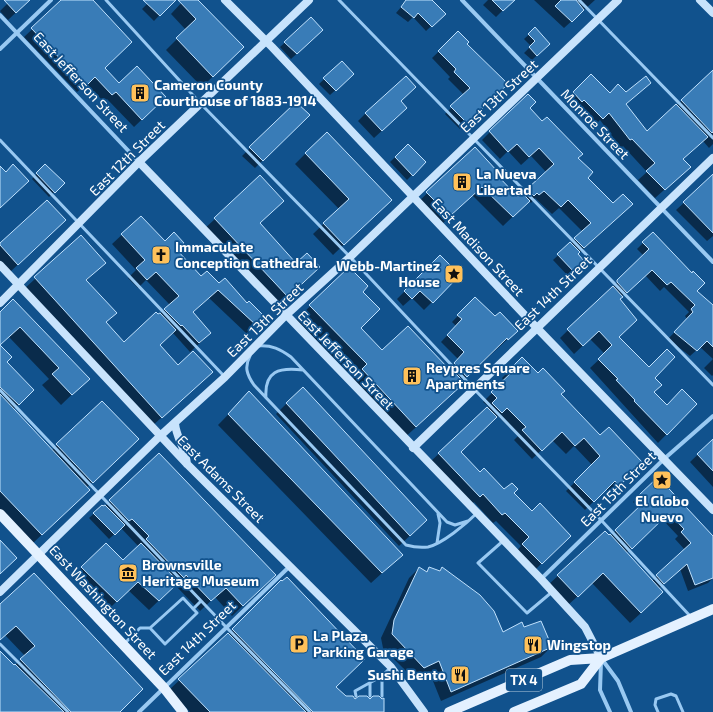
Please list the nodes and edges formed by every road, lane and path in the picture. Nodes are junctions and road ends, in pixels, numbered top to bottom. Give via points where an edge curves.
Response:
1 (51, 0) edge
2 (106, 0) edge
3 (225, 0) edge
4 (309, 0) edge
5 (340, 0) edge
6 (462, 0) edge
7 (579, 0) edge
8 (618, 0) edge
9 (700, 0) edge
10 (713, 13) edge
11 (0, 15) edge
12 (598, 19) junction
13 (17, 33) junction
14 (267, 41) junction
15 (0, 49) edge
16 (536, 79) junction
17 (201, 104) junction
18 (713, 138) edge
19 (473, 139) junction
20 (0, 140) edge
21 (713, 158) edge
22 (139, 162) junction
23 (412, 196) junction
24 (660, 208) junction
25 (79, 223) junction
26 (350, 257) junction
27 (713, 262) edge
28 (0, 265) edge
29 (598, 267) junction
30 (18, 284) junction
31 (0, 303) edge
32 (285, 316) junction
33 (536, 327) junction
34 (255, 346) junction
35 (303, 370) junction
36 (225, 377) junction
37 (713, 385) edge
38 (474, 389) junction
39 (0, 390) edge
40 (266, 398) junction
41 (713, 416) edge
42 (175, 423) junction
43 (160, 436) junction
44 (413, 448) junction
45 (664, 459) junction
46 (187, 464) junction
47 (101, 496) junction
48 (713, 510) edge
49 (476, 513) junction
50 (0, 514) edge
51 (438, 514) junction
52 (468, 521) junction
53 (602, 521) junction
54 (503, 541) junction
55 (436, 543) junction
56 (40, 554) junction
57 (290, 566) junction
58 (541, 579) junction
59 (0, 592) edge
60 (552, 592) junction
61 (201, 601) junction
62 (193, 609) junction
63 (713, 609) edge
64 (692, 618) junction
65 (150, 628) junction
66 (226, 628) junction
67 (0, 644) edge
68 (124, 644) junction
69 (601, 658) junction
70 (391, 667) junction
71 (382, 676) junction
72 (370, 683) junction
73 (164, 688) junction
74 (356, 696) dead end
75 (370, 696) dead end
76 (382, 696) dead end
77 (68, 712) edge
78 (139, 712) edge
79 (183, 712) edge
80 (310, 712) edge
81 (424, 712) edge
82 (449, 712) edge
83 (514, 712) edge
84 (610, 712) edge
85 (631, 712) edge
86 (658, 712) edge
87 (683, 712) edge

1 - 13 street
2 - 17 lane
3 - 14 main road, East Madison Street
4 - 14 main road, East 12th Street
5 - 19 lane
6 - 16 street, Monroe Street
7 - 12 lane
8 - 12 main road, East 13th Street
9 - 10 main road
11 - 13 street, East Jefferson Street
12 - 16 main road, East 13th Street
12 - 18 lane
13 - 15 street
13 - 22 street, East Jefferson Street
14 - 17 main road, East 12th Street
14 - 23 main road, East Madison Street
16 - 19 main road, East 13th Street
16 - 24 street, Monroe Street
17 - 22 main road, East 12th Street
17 - 26 lane
19 - 23 main road, East 13th Street
19 - 29 lane
20 - 25 lane
21 - 24 main road, East 14th Street
22 - 25 main road, East 12th Street
22 - 32 main road, East Jefferson Street
23 - 26 main road, East 13th Street
23 - 33 main road, East Madison Street
24 - 27 street, Monroe Street
24 - 29 main road, East 14th Street
25 - 30 main road, East 12th Street
25 - 36 lane
26 - 32 main road, East 13th Street
26 - 38 lane
28 - 30 main road, East Adams Street
29 - 33 main road, East 14th Street
29 - 37 lane
30 - 31 main road, East 12th Street
30 - 43 main road, East Adams Street
32 - 34 main road, East 13th Street
32 - 44 main road, East Jefferson Street
33 - 38 main road, East 14th Street
33 - 45 main road, East Madison Street
34 - 35 lane via 280,349
34 - 36 main road, East 13th Street
34 - 40 lane via 247,362 247,375
35 - 40 lane via 282,369 271,375 265,386
35 - 51 lane
36 - 42 main road, East 13th Street
38 - 44 main road, East 14th Street
38 - 53 lane
39 - 47 lane
40 - 55 lane via 400,540 417,548
41 - 45 street, East 15th Street
42 - 43 main road, East 13th Street
42 - 46 main road via 177,437 186,455
43 - 46 main road, East Adams Street
43 - 47 main road, East 13th Street
44 - 49 main road, East Jefferson Street
45 - 48 main road, East Madison Street
45 - 53 street, East 15th Street
46 - 57 main road, East Adams Street
47 - 56 main road, East 13th Street
47 - 61 lane
49 - 52 lane
49 - 54 main road, East Jefferson Street
50 - 56 main road, East Washington Street
51 - 52 lane via 447,522 455,524
51 - 55 lane via 440,523
52 - 55 lane
53 - 58 street, East 15th Street
53 - 64 lane
54 - 58 main road, East Jefferson Street
54 - 60 lane via 478,563 526,613
56 - 59 main road, East 13th Street
56 - 68 main road, East Washington Street
57 - 66 street, East 14th Street
57 - 70 main road, East Adams Street
58 - 60 main road, East Jefferson Street
60 - 69 main road, East Jefferson Street via 585,627
61 - 62 lane
61 - 66 lane
62 - 65 lane via 183,598
62 - 65 lane via 197,613 165,644
63 - 64 main road, TX 4
64 - 69 main road, TX 4
65 - 68 lane via 140,628
66 - 73 street, East 14th Street
66 - 80 lane
67 - 77 lane
68 - 73 main road, East Washington Street
69 - 82 main road, TX 4 via 570,660
69 - 83 main road, TX 4 via 581,684
69 - 84 street via 600,690
69 - 85 street via 618,681
70 - 71 lane
70 - 81 main road, East Adams Street
71 - 72 lane
71 - 76 lane
72 - 74 lane via 355,691
72 - 75 lane
73 - 78 street, East 14th Street
73 - 79 main road, East Washington Street
86 - 87 lane via 656,699 671,694 676,696

